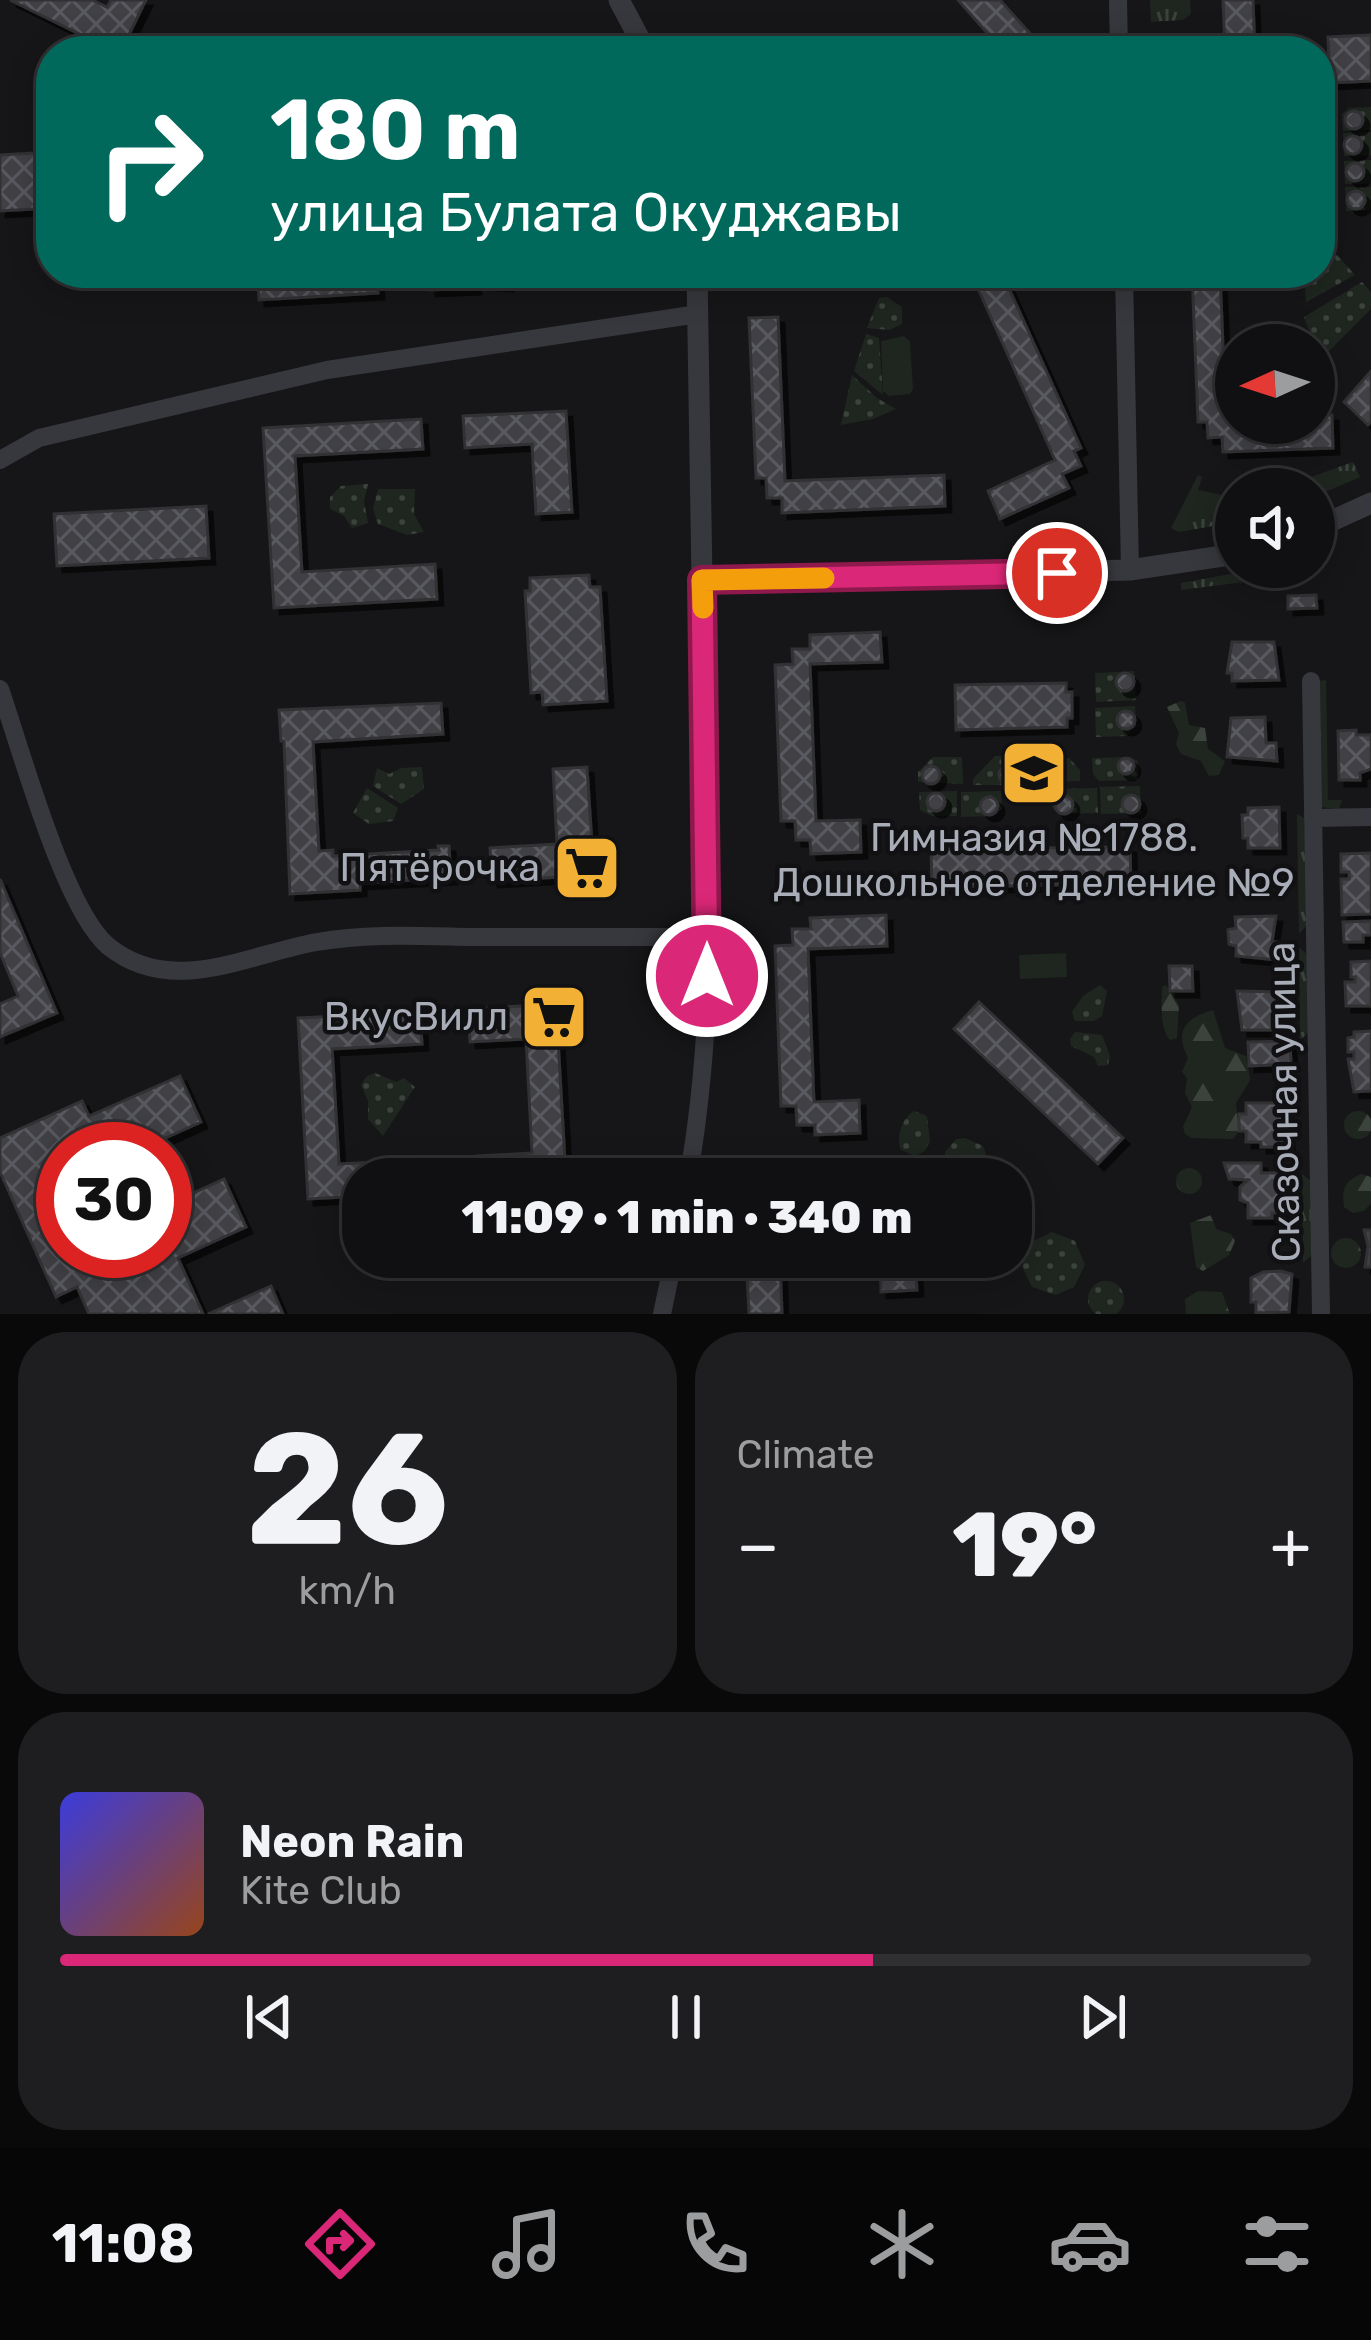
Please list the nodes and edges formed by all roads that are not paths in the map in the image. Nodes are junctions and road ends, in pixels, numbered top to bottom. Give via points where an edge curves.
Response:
1 (619, 0) edge
2 (1118, 0) edge
3 (638, 36) edge
4 (1119, 36) edge
5 (697, 288) edge
6 (1124, 288) edge
7 (698, 314) junction
8 (0, 460) edge
9 (1371, 503) edge
10 (1335, 519) edge
11 (1215, 557) edge
12 (1130, 570) junction
13 (702, 580) junction
14 (1311, 681) dead end
15 (0, 688) edge
16 (1371, 817) edge
17 (1313, 818) junction
18 (708, 937) junction
19 (691, 1158) edge
20 (670, 1278) edge
21 (662, 1314) edge
22 (1321, 1314) edge

1 - 3 street
2 - 4 street
5 - 7 street
6 - 12 street
7 - 8 street via 301,376 38,438
7 - 13 street
9 - 10 street
11 - 12 street
12 - 13 street
13 - 18 street
14 - 17 street, Сказочная улица
15 - 18 street via 74,900 99,937 131,961 201,971 363,936
16 - 17 street
17 - 22 street, Сказочная улица
18 - 19 street
20 - 21 street

